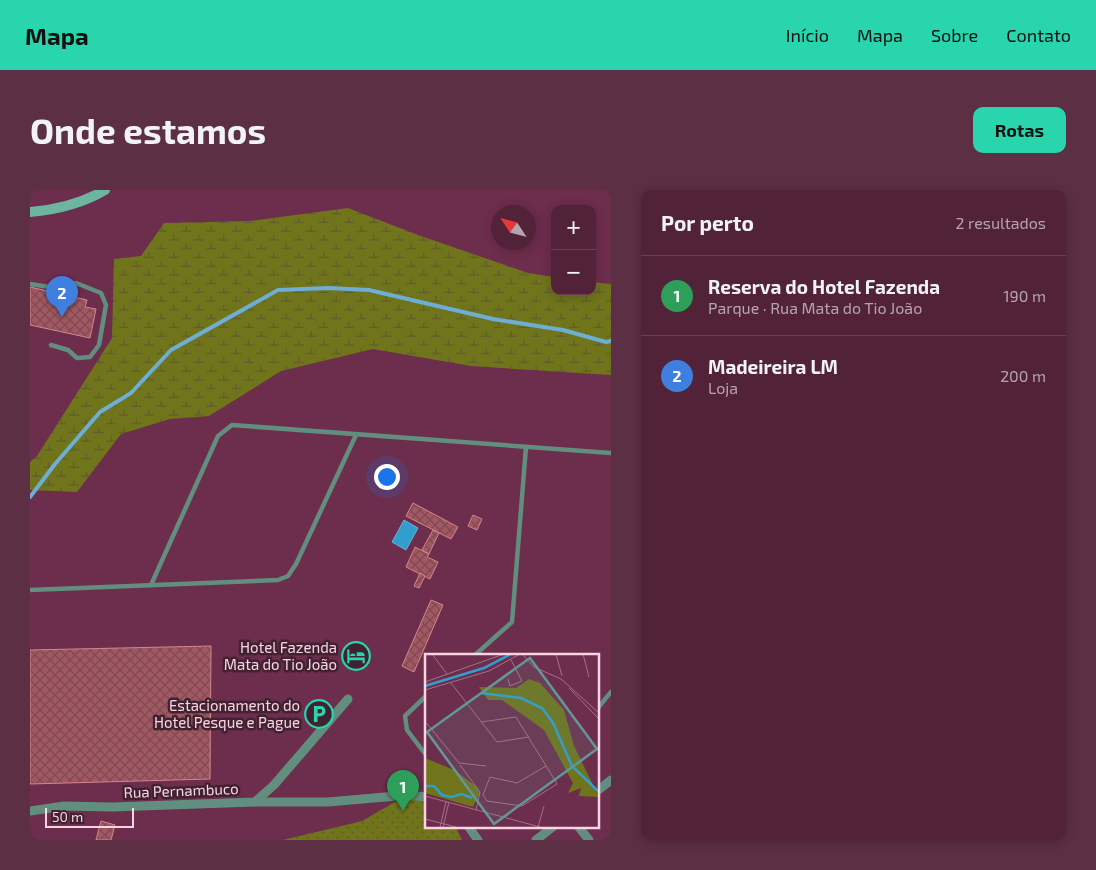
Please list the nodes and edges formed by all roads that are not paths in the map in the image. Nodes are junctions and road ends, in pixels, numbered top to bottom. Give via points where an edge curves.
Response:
1 (105, 190) edge
2 (30, 212) edge
3 (30, 284) edge
4 (51, 345) dead end
5 (356, 435) junction
6 (526, 447) junction
7 (611, 453) edge
8 (150, 585) junction
9 (30, 590) edge
10 (476, 654) edge
11 (611, 692) edge
12 (425, 697) edge
13 (348, 699) dead end
14 (598, 708) edge
15 (425, 754) edge
16 (611, 780) edge
17 (598, 791) edge
18 (425, 797) edge
19 (255, 802) junction
20 (30, 811) edge
21 (469, 828) edge
22 (551, 828) edge
23 (580, 828) edge
24 (478, 840) edge
25 (536, 840) edge
26 (589, 840) edge

1 - 2 street via 45,211
3 - 4 lane via 56,288 76,283 100,292 106,305 99,345 90,357 77,358 68,350
5 - 6 lane
5 - 8 lane via 288,576 278,580
5 - 8 lane via 232,425 218,436
6 - 7 lane
6 - 10 lane via 512,622
8 - 9 lane
11 - 14 lane
12 - 15 lane via 405,716 407,730
13 - 19 street, Rua Pernambuco via 274,785
16 - 17 street
18 - 19 street
19 - 20 street, Rua Pernambuco via 64,806
21 - 24 street
22 - 25 street
23 - 26 street

